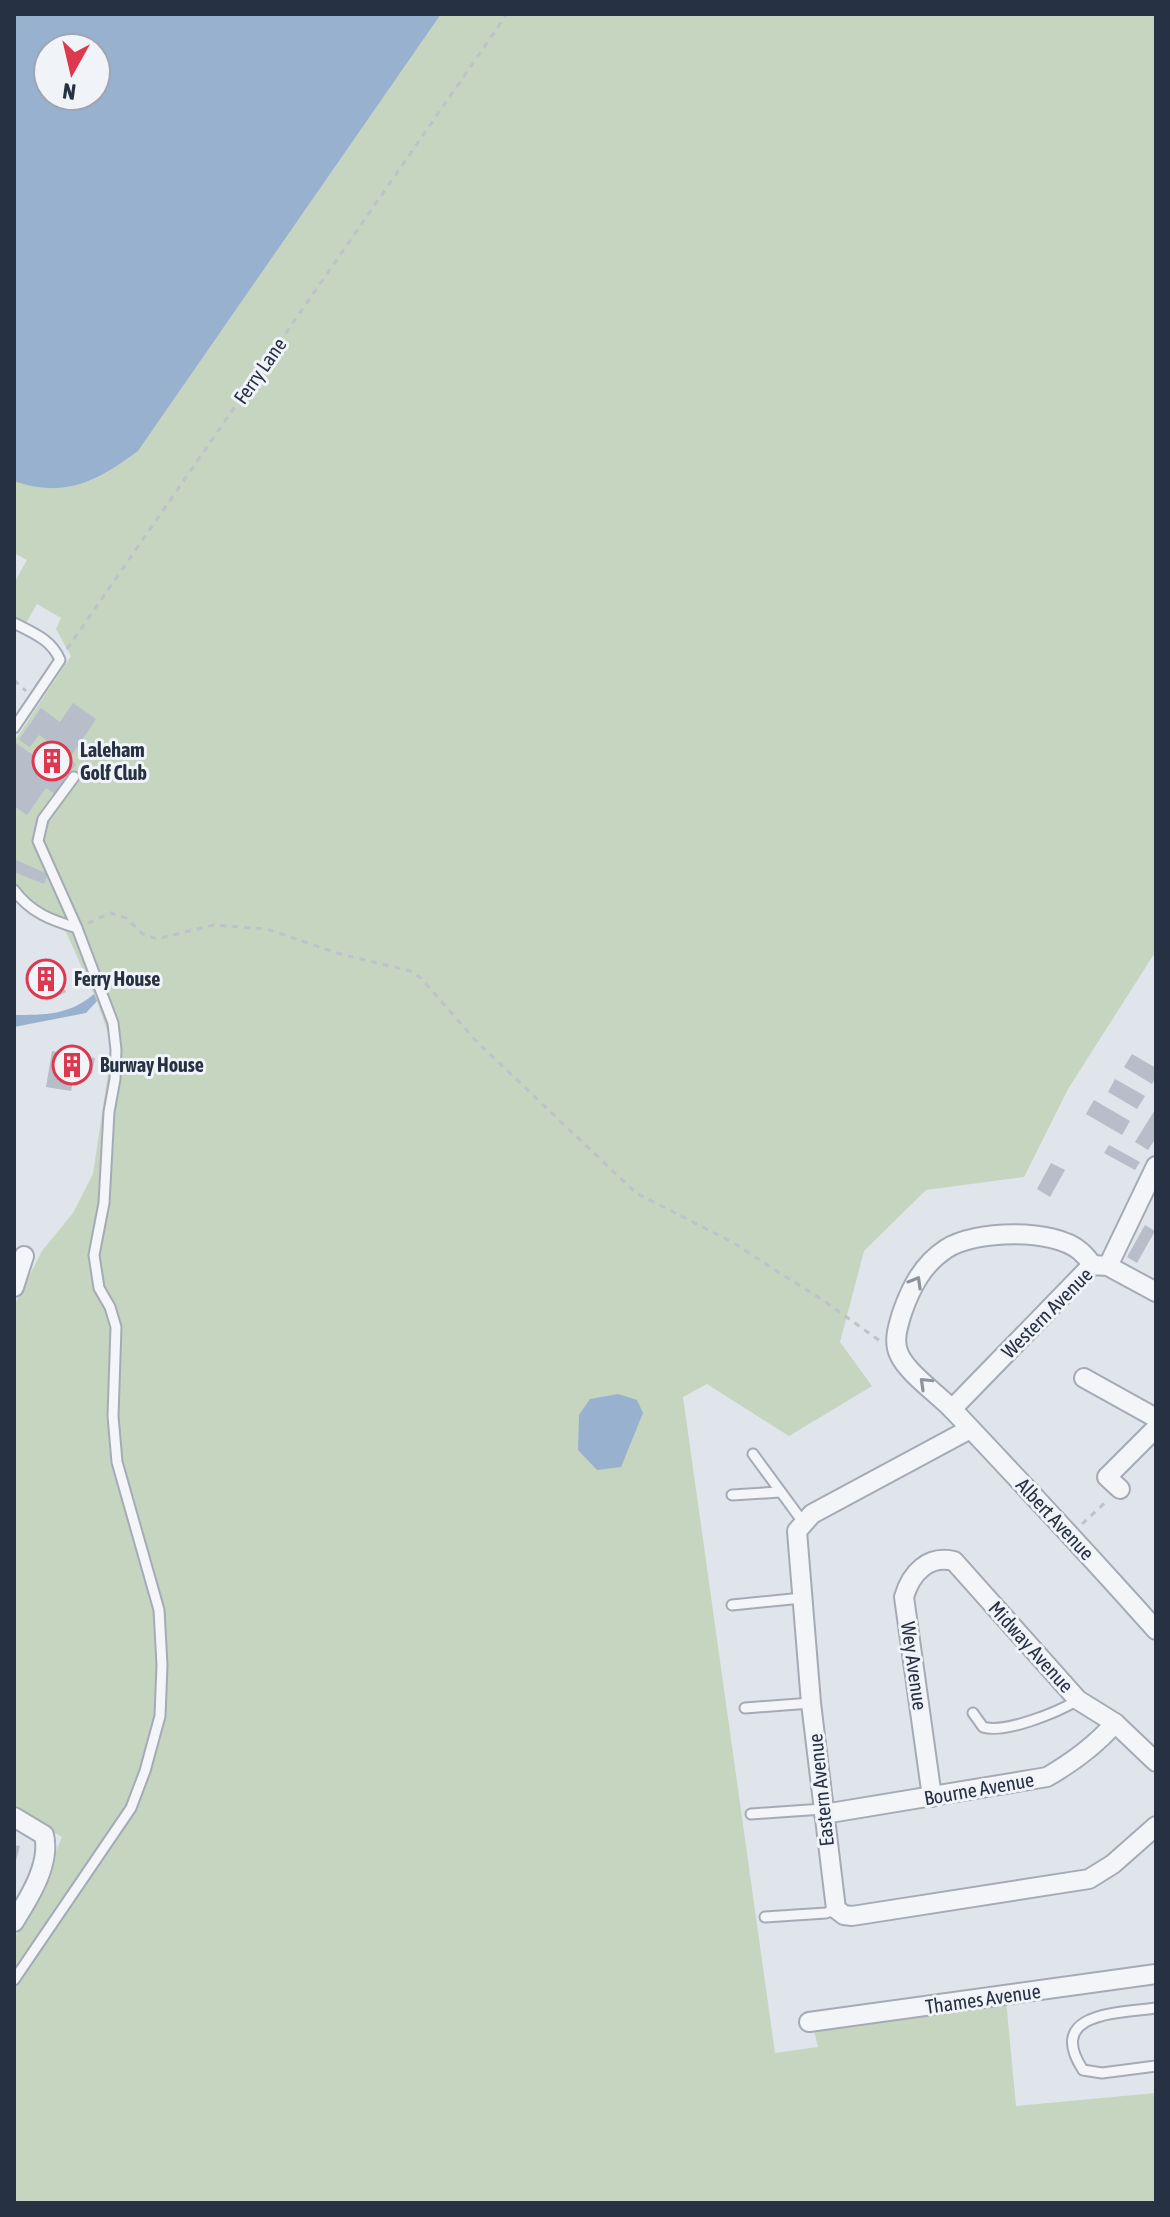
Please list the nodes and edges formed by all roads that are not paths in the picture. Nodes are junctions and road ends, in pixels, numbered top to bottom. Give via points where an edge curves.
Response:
1 (14, 623) edge
2 (14, 728) edge
3 (74, 777) dead end
4 (14, 890) edge
5 (77, 928) junction
6 (1156, 1166) edge
7 (24, 1256) dead end
8 (1100, 1266) junction
9 (14, 1287) edge
10 (1156, 1292) edge
11 (1084, 1378) dead end
12 (952, 1409) junction
13 (1156, 1418) edge
14 (1156, 1428) edge
15 (970, 1429) junction
16 (753, 1454) dead end
17 (1120, 1489) road end
18 (780, 1492) junction
19 (732, 1495) dead end
20 (803, 1522) junction
21 (947, 1560) joint
22 (802, 1598) junction
23 (732, 1605) dead end
24 (1156, 1630) edge
25 (1078, 1700) junction
26 (811, 1703) junction
27 (745, 1708) dead end
28 (973, 1713) dead end
29 (1115, 1723) junction
30 (1156, 1762) edge
31 (932, 1797) junction
32 (824, 1811) junction
33 (751, 1814) dead end
34 (14, 1817) edge
35 (1156, 1826) edge
36 (836, 1909) junction
37 (765, 1917) dead end
38 (14, 1922) edge
39 (1156, 1974) edge
40 (14, 1980) edge
41 (1156, 2008) edge
42 (809, 2022) dead end
43 (1156, 2066) edge

1 - 2 lane via 47,641 60,660
3 - 5 lane via 43,819 38,841
4 - 5 lane via 47,919
5 - 40 lane via 113,1023 116,1050 104,1203 94,1255 99,1288 116,1327 117,1462 159,1610 160,1716 131,1808
6 - 8 street
7 - 9 street
8 - 10 street, Western Avenue
8 - 12 street, Western Avenue
12 -> 8 street, Albert Avenue via 899,1355 896,1334 919,1274 961,1240 1003,1234 1059,1241
11 - 13 street
12 - 15 street, Albert Avenue
14 - 17 street via 1107,1477
15 - 20 street
15 - 24 street, Albert Avenue
16 - 18 lane
18 - 19 lane
18 - 20 lane
20 - 22 street, Eastern Avenue via 796,1544
21 - 25 street, Midway Avenue via 954,1561
21 - 31 street, Wey Avenue via 912,1574 904,1597
22 - 23 lane
22 - 26 street, Eastern Avenue
25 - 28 lane via 998,1728 983,1727
25 - 29 street, Midway Avenue
26 - 27 lane
26 - 32 street, Eastern Avenue
29 - 30 street, Midway Avenue
29 - 31 street, Bourne Avenue via 1089,1749 1047,1777
31 - 32 street, Bourne Avenue
32 - 33 lane
32 - 36 street, Eastern Avenue
34 - 38 street via 44,1835 47,1849
35 - 36 street via 1089,1879 852,1916
36 - 37 lane
39 - 42 street, Thames Avenue
41 - 43 lane via 1089,2019 1074,2031 1072,2041 1083,2070 1102,2073

